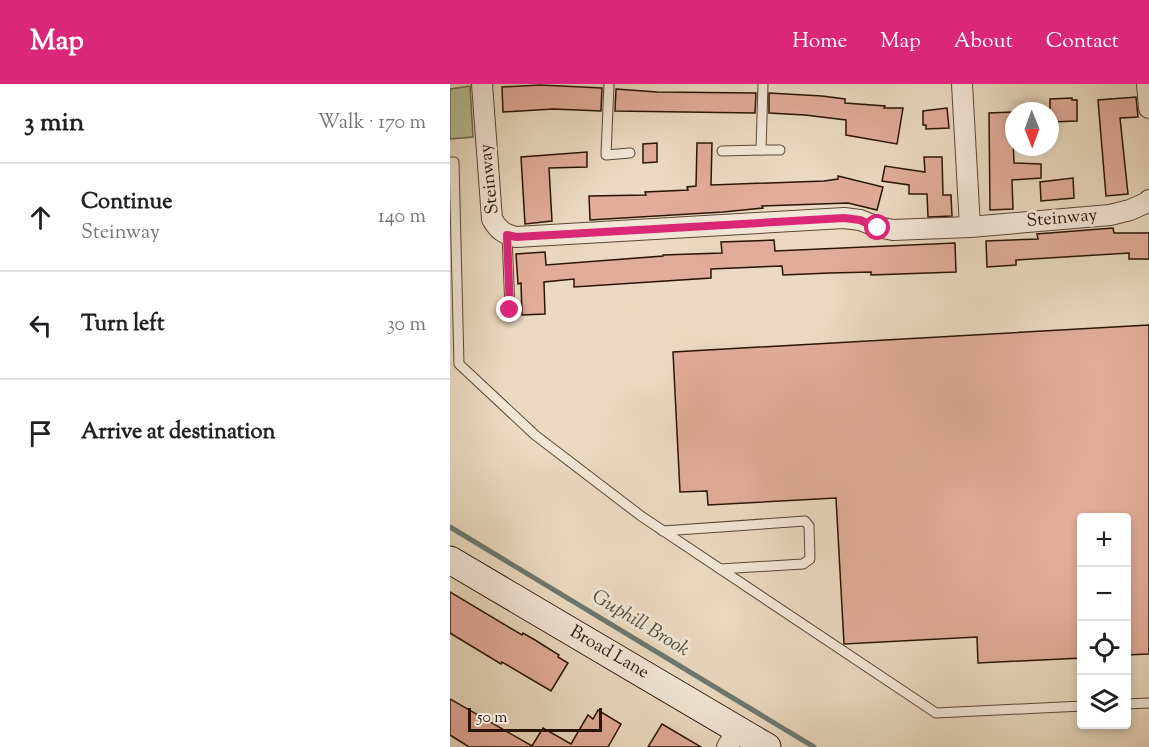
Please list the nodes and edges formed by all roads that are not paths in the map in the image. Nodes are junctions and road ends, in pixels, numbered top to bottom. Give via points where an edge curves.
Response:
1 (482, 84) edge
2 (609, 84) edge
3 (763, 84) edge
4 (962, 84) edge
5 (1147, 84) edge
6 (1149, 108) edge
7 (761, 150) junction
8 (780, 150) dead end
9 (722, 151) dead end
10 (630, 153) dead end
11 (450, 162) edge
12 (1149, 201) edge
13 (970, 227) junction
14 (507, 235) junction
15 (510, 310) dead end
16 (663, 531) junction
17 (450, 560) edge
18 (720, 569) junction
19 (1149, 703) edge
20 (1131, 704) edge
21 (1077, 706) edge
22 (732, 738) edge
23 (767, 747) edge

1 - 14 street, Steinway via 492,219 496,228
2 - 10 lane via 603,155
3 - 7 lane
4 - 13 street
5 - 6 street
7 - 8 lane
7 - 9 lane
11 - 16 lane via 454,162 459,364 535,435
12 - 13 street, Steinway via 1110,215
13 - 14 street, Steinway via 893,230 844,218
14 - 15 lane
16 - 18 lane
16 - 18 lane via 805,521 809,526 810,559 803,564
17 - 22 street, Broad Lane
18 - 21 lane via 936,713
19 - 20 lane
22 - 23 street, Broad Lane

